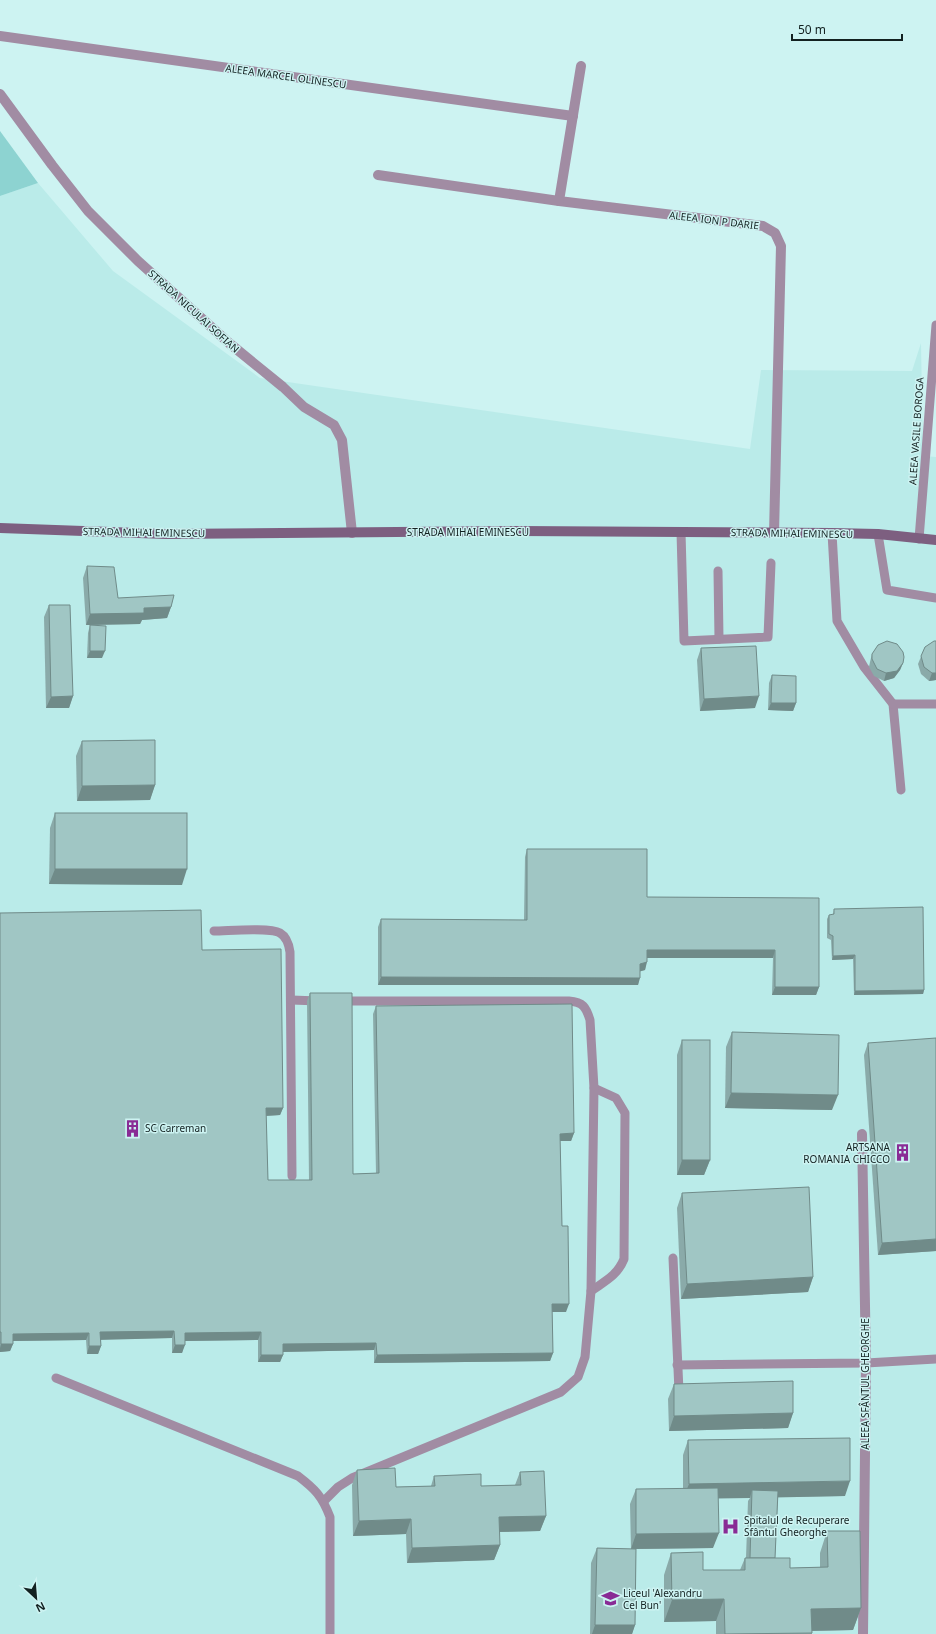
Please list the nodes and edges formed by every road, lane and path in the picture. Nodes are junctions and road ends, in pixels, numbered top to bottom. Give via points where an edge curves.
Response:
1 (0, 36) edge
2 (581, 66) dead end
3 (0, 94) edge
4 (573, 116) junction
5 (378, 175) dead end
6 (559, 201) junction
7 (936, 325) edge
8 (0, 528) edge
9 (681, 532) junction
10 (352, 533) junction
11 (774, 533) junction
12 (832, 533) junction
13 (878, 534) junction
14 (919, 539) junction
15 (936, 540) edge
16 (771, 563) dead end
17 (718, 570) dead end
18 (936, 598) edge
19 (719, 639) junction
20 (893, 704) junction
21 (936, 704) edge
22 (901, 790) dead end
23 (214, 931) dead end
24 (290, 1000) junction
25 (594, 1088) junction
26 (862, 1134) dead end
27 (292, 1176) dead end
28 (673, 1258) dead end
29 (591, 1291) junction
30 (936, 1359) edge
31 (866, 1363) junction
32 (678, 1365) junction
33 (56, 1378) dead end
34 (679, 1391) edge
35 (324, 1501) junction
36 (330, 1634) edge
37 (863, 1634) edge

1 - 4 street, ALEEA MARCEL OLINESCU
2 - 4 street
3 - 10 street, STRADA NICULAI SOFIAN via 88,211 132,255 228,343 304,407 334,425 342,440
4 - 6 street
5 - 6 street, ALEEA ION P DARIE
6 - 11 street, ALEEA ION P DARIE via 763,226 775,233 781,246
7 - 14 lane, ALEEA VASILE BOROGA
8 - 10 street, STRADA MIHAI EMINESCU via 166,534
9 - 10 street, STRADA MIHAI EMINESCU
9 - 11 street, STRADA MIHAI EMINESCU
9 - 19 lane via 684,641
11 - 12 street, STRADA MIHAI EMINESCU
12 - 13 street, STRADA MIHAI EMINESCU
12 - 20 lane via 837,621 864,668
13 - 14 street, STRADA MIHAI EMINESCU
13 - 18 lane via 887,590
14 - 15 street, STRADA MIHAI EMINESCU
16 - 19 lane via 768,637
17 - 19 lane
20 - 21 lane
20 - 22 lane
23 - 24 lane via 266,930 280,933 288,941 290,952
24 - 25 lane via 579,1002 587,1010 590,1020
24 - 27 lane
25 - 29 lane
25 - 29 lane via 616,1098 626,1113 624,1259 620,1270
26 - 31 street, ALEEA SFÂNTUL GHEORGHE
28 - 32 lane
29 - 35 lane via 585,1357 578,1377 561,1392 352,1478
30 - 31 lane
31 - 32 lane
31 - 37 street, ALEEA SFÂNTUL GHEORGHE
32 - 34 lane
33 - 35 lane via 298,1476 315,1489
35 - 36 lane via 330,1516

